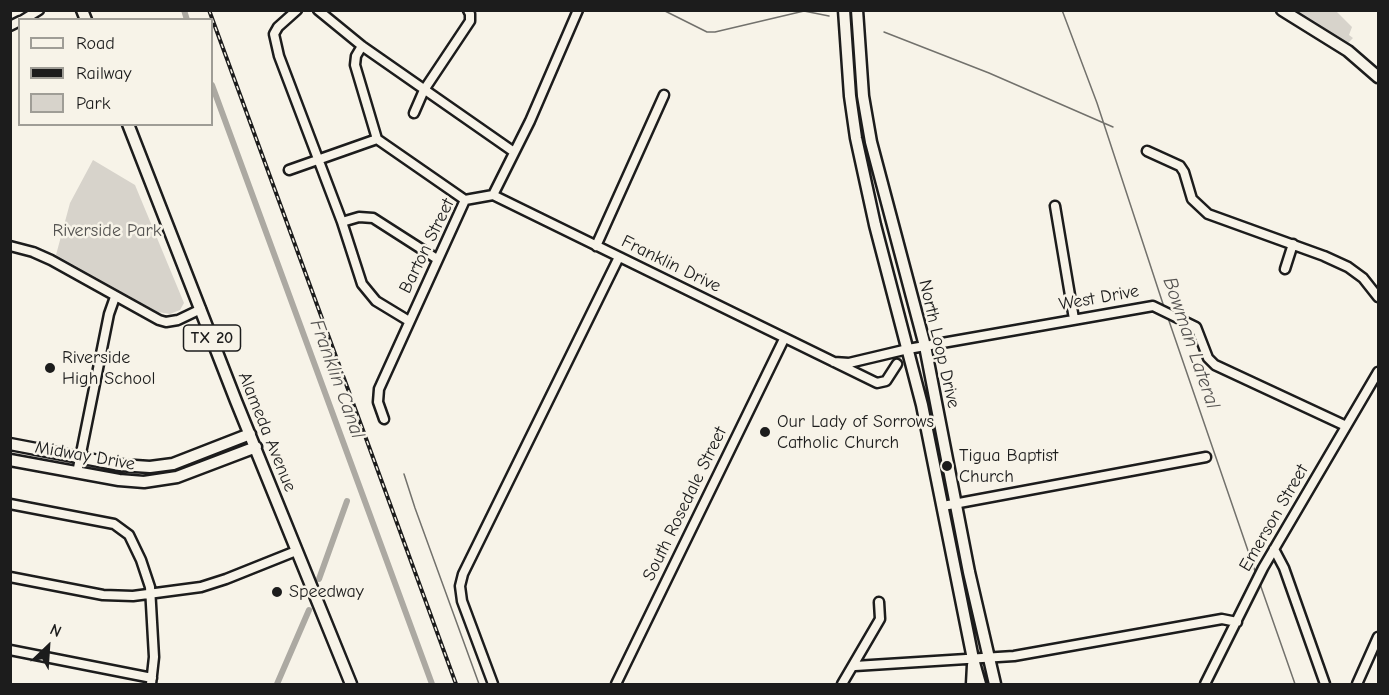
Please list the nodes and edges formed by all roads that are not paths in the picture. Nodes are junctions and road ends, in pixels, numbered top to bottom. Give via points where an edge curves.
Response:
1 (39, 10) edge
2 (297, 10) edge
3 (318, 10) edge
4 (468, 10) edge
5 (578, 10) edge
6 (844, 10) edge
7 (857, 10) edge
8 (1282, 10) edge
9 (25, 18) edge
10 (362, 46) junction
11 (1378, 77) edge
12 (424, 90) junction
13 (664, 95) dead end
14 (850, 96) junction
15 (863, 96) junction
16 (414, 113) dead end
17 (129, 126) edge
18 (377, 139) junction
19 (1147, 151) dead end
20 (514, 152) junction
21 (318, 160) junction
22 (290, 170) dead end
23 (493, 195) junction
24 (465, 200) junction
25 (1055, 206) dead end
26 (342, 222) junction
27 (1293, 244) junction
28 (10, 246) edge
29 (596, 246) junction
30 (619, 257) junction
31 (437, 259) junction
32 (1285, 269) dead end
33 (115, 297) junction
34 (1378, 297) edge
35 (201, 309) junction
36 (1074, 319) junction
37 (409, 321) junction
38 (784, 339) junction
39 (925, 346) junction
40 (909, 349) junction
41 (834, 363) junction
42 (897, 364) dead end
43 (1378, 372) edge
44 (384, 419) dead end
45 (1346, 426) junction
46 (250, 434) junction
47 (10, 444) edge
48 (256, 447) junction
49 (1206, 457) dead end
50 (80, 458) junction
51 (10, 460) edge
52 (77, 472) junction
53 (10, 504) edge
54 (957, 504) junction
55 (943, 506) junction
56 (1274, 549) junction
57 (296, 551) junction
58 (10, 577) edge
59 (151, 594) junction
60 (879, 602) dead end
61 (1237, 622) junction
62 (1378, 637) edge
63 (10, 650) edge
64 (989, 658) junction
65 (973, 659) junction
66 (855, 666) junction
67 (152, 681) edge
68 (351, 684) edge
69 (493, 684) edge
70 (616, 684) edge
71 (843, 684) edge
72 (971, 684) edge
73 (980, 684) edge
74 (995, 684) edge
75 (1205, 684) edge
76 (1325, 684) edge
77 (1357, 684) edge

1 - 9 street
2 - 21 street via 273,36
3 - 10 street
4 - 12 street via 470,21
5 - 20 street
6 - 14 main road, North Loop Drive
7 - 15 main road, North Loop Drive
8 - 11 main road via 1343,48
10 - 12 street
10 - 18 street via 355,65
12 - 16 street
12 - 20 street
13 - 29 street
14 - 15 main road
14 - 40 main road, North Loop Drive via 870,203
15 - 39 main road, North Loop Drive via 871,142
17 - 35 main road, Alameda Avenue / TX 20
18 - 21 street
18 - 24 street
19 - 27 street via 1180,166 1192,199 1208,214
20 - 23 street
21 - 22 street
21 - 26 street
23 - 24 street, Barton Street
23 - 29 street, Franklin Drive
24 - 31 street, Barton Street
25 - 36 street
26 - 31 street via 373,218
26 - 37 street via 365,289 376,301
27 - 32 street
27 - 34 street via 1354,270
28 - 33 street via 41,255
29 - 30 street, Franklin Drive
30 - 38 street, Franklin Drive
30 - 69 street via 461,580 462,601
31 - 37 street, Barton Street
33 - 35 street via 166,322
33 - 50 street
35 - 46 main road, Alameda Avenue / TX 20
36 - 39 street, West Drive
36 - 45 street, West Drive via 1146,306 1161,309 1196,327 1208,358 1215,365
37 - 44 street, Barton Street via 379,389 378,402
38 - 41 street, Franklin Drive
38 - 70 street, South Rosedale Street
39 - 40 street
39 - 54 main road, North Loop Drive
40 - 41 street
40 - 55 main road, North Loop Drive
41 - 42 street, Franklin Drive via 879,383 889,378
43 - 45 street, Emerson Street
45 - 56 street, Emerson Street
46 - 48 main road, Alameda Avenue / TX 20
46 - 50 main road, Midway Drive via 162,466 139,468
47 - 50 main road, Midway Drive
48 - 52 main road, Midway Drive via 160,480 129,482
48 - 57 main road, Alameda Avenue / TX 20
49 - 54 street
50 - 52 street
51 - 52 main road, Midway Drive
53 - 59 street via 119,527 134,544
54 - 55 street
54 - 64 main road, North Loop Drive
55 - 65 main road, North Loop Drive
56 - 61 street, Emerson Street
56 - 76 street
57 - 59 street via 201,587
57 - 68 main road, Alameda Avenue / TX 20
58 - 59 street via 103,595
59 - 67 street
60 - 66 street via 881,617
61 - 64 street via 1222,618
61 - 75 street, Emerson Street
62 - 77 street
63 - 67 street
64 - 65 street
64 - 74 main road, North Loop Drive
65 - 66 street
65 - 72 street
65 - 73 main road, North Loop Drive
66 - 71 street

